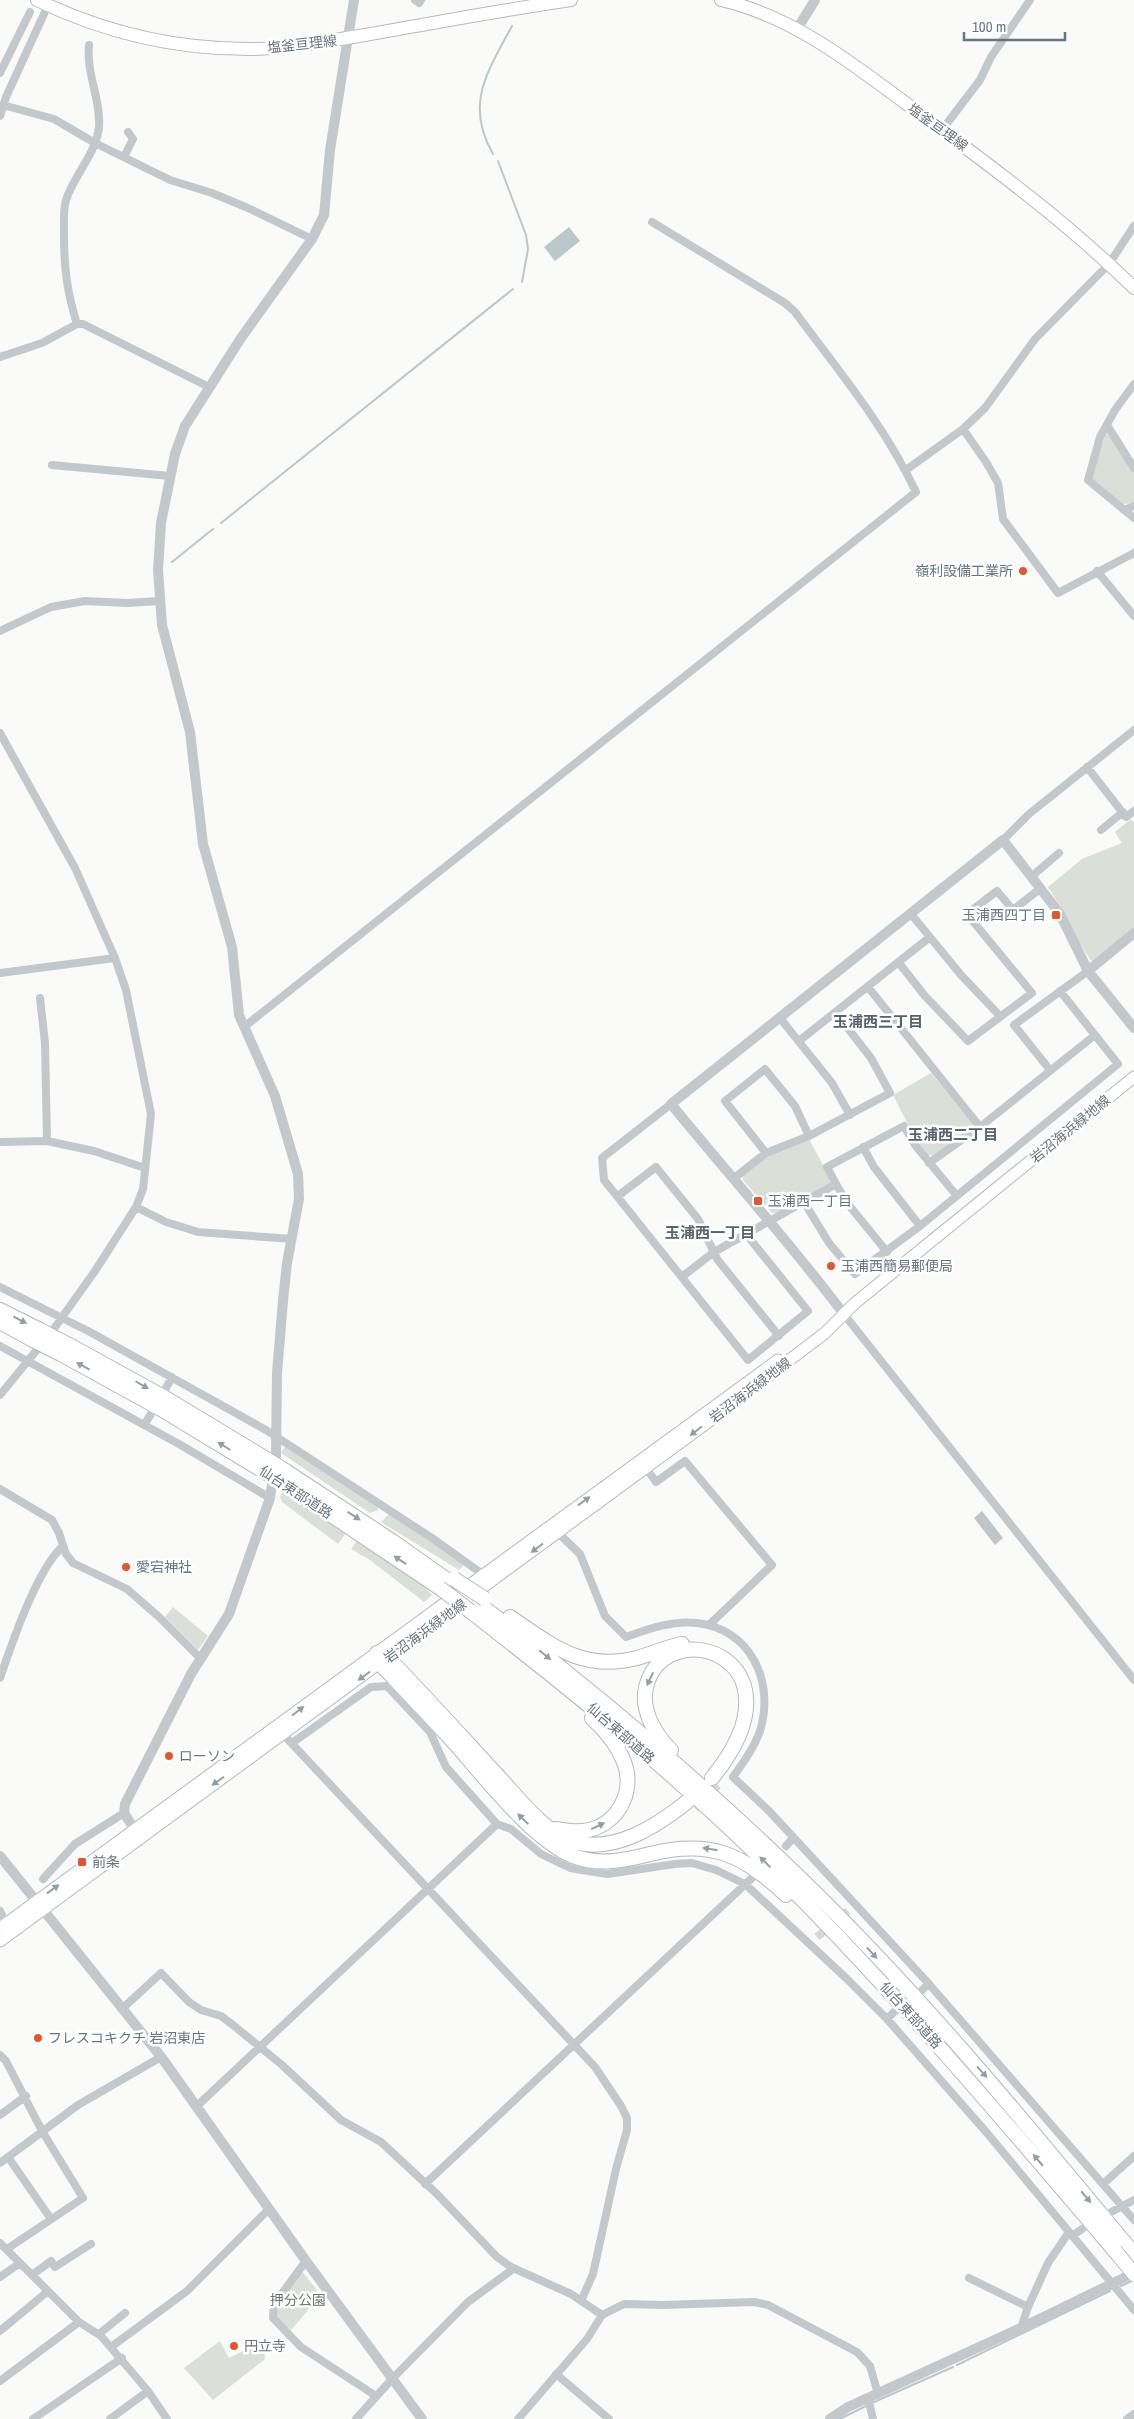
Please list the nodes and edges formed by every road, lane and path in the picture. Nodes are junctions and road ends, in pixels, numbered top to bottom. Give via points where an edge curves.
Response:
1 (354, 0) edge
2 (415, 0) edge
3 (422, 0) edge
4 (571, 0) edge
5 (722, 0) edge
6 (815, 0) edge
7 (1030, 0) edge
8 (45, 2) edge
9 (30, 12) dead end
10 (797, 29) junction
11 (346, 39) junction
12 (89, 45) dead end
13 (0, 73) edge
14 (3, 99) edge
15 (0, 116) edge
16 (942, 130) junction
17 (128, 132) dead end
18 (95, 143) junction
19 (124, 158) junction
20 (652, 222) dead end
21 (1134, 226) edge
22 (312, 240) junction
23 (1109, 264) junction
24 (1134, 288) edge
25 (77, 324) junction
26 (0, 357) edge
27 (1134, 384) edge
28 (209, 387) junction
29 (1129, 394) junction
30 (1134, 401) edge
31 (1107, 425) junction
32 (964, 429) junction
33 (52, 465) dead end
34 (1134, 468) edge
35 (906, 470) junction
36 (170, 476) junction
37 (1134, 506) edge
38 (1124, 510) junction
39 (1134, 518) edge
40 (1134, 553) edge
41 (1097, 571) junction
42 (160, 601) junction
43 (1134, 616) edge
44 (0, 631) edge
45 (1134, 730) edge
46 (0, 733) edge
47 (1087, 767) junction
48 (1134, 811) edge
49 (1122, 812) junction
50 (1102, 830) dead end
51 (1003, 840) junction
52 (1059, 853) dead end
53 (1032, 876) junction
54 (1041, 888) junction
55 (911, 914) junction
56 (1134, 933) edge
57 (930, 937) junction
58 (115, 958) junction
59 (899, 962) junction
60 (1088, 971) junction
61 (0, 973) edge
62 (868, 987) junction
63 (1060, 991) junction
64 (40, 998) dead end
65 (836, 1013) junction
66 (1000, 1016) junction
67 (780, 1018) junction
68 (244, 1027) junction
69 (1134, 1028) edge
70 (1095, 1035) junction
71 (798, 1041) junction
72 (1050, 1070) junction
73 (1134, 1077) edge
74 (671, 1104) junction
75 (850, 1115) junction
76 (980, 1127) junction
77 (809, 1136) junction
78 (47, 1141) junction
79 (0, 1142) edge
80 (864, 1147) junction
81 (766, 1153) junction
82 (929, 1163) junction
83 (145, 1168) junction
84 (734, 1179) junction
85 (836, 1184) junction
86 (618, 1196) junction
87 (957, 1196) junction
88 (804, 1202) junction
89 (136, 1207) junction
90 (771, 1221) junction
91 (920, 1226) junction
92 (746, 1234) junction
93 (292, 1239) junction
94 (714, 1252) junction
95 (887, 1252) junction
96 (683, 1276) junction
97 (0, 1287) edge
98 (0, 1310) edge
99 (843, 1313) junction
100 (61, 1318) junction
101 (0, 1322) edge
102 (36, 1335) junction
103 (779, 1336) junction
104 (0, 1346) edge
105 (29, 1360) junction
106 (172, 1378) junction
107 (166, 1388) dead end
108 (0, 1395) edge
109 (151, 1414) dead end
110 (144, 1425) junction
111 (276, 1437) junction
112 (646, 1468) junction
113 (283, 1476) junction
114 (0, 1489) edge
115 (270, 1498) junction
116 (554, 1529) junction
117 (63, 1546) junction
118 (484, 1575) junction
119 (448, 1583) junction
120 (478, 1605) junction
121 (709, 1625) junction
122 (200, 1658) junction
123 (382, 1658) junction
124 (0, 1678) edge
125 (1134, 1680) edge
126 (284, 1735) junction
127 (124, 1813) junction
128 (497, 1824) junction
129 (551, 1828) junction
130 (137, 1834) junction
131 (793, 1838) junction
132 (786, 1846) dead end
133 (561, 1848) junction
134 (0, 1856) edge
135 (752, 1878) dead end
136 (43, 1879) dead end
137 (745, 1884) junction
138 (428, 1887) junction
139 (855, 1904) junction
140 (40, 1905) junction
141 (0, 1910) edge
142 (848, 1911) tunnel mouth
143 (3, 1926) edge
144 (847, 1926) junction
145 (817, 1938) tunnel mouth
146 (0, 1941) edge
147 (810, 1944) junction
148 (929, 1984) junction
149 (921, 1991) dead end
150 (123, 2008) junction
151 (902, 2011) junction
152 (887, 2018) junction
153 (573, 2045) junction
154 (259, 2048) junction
155 (162, 2056) junction
156 (2, 2061) edge
157 (26, 2096) junction
158 (197, 2106) junction
159 (0, 2114) edge
160 (42, 2131) junction
161 (1134, 2156) edge
162 (8, 2157) junction
163 (0, 2163) edge
164 (425, 2184) junction
165 (1103, 2184) junction
166 (1134, 2200) edge
167 (1122, 2205) junction
168 (269, 2209) junction
169 (1111, 2212) dead end
170 (51, 2219) junction
171 (1134, 2220) edge
172 (1082, 2229) dead end
173 (1071, 2234) junction
174 (0, 2243) edge
175 (91, 2244) dead end
176 (1120, 2246) junction
177 (7, 2249) junction
178 (1134, 2254) edge
179 (306, 2261) junction
180 (20, 2263) junction
181 (513, 2269) junction
182 (1134, 2273) edge
183 (32, 2275) junction
184 (0, 2277) edge
185 (969, 2278) dead end
186 (1112, 2284) junction
187 (47, 2292) junction
188 (581, 2301) junction
189 (1028, 2307) junction
190 (1134, 2310) edge
191 (125, 2314) dead end
192 (602, 2315) junction
193 (79, 2322) junction
194 (1021, 2328) junction
195 (0, 2331) edge
196 (99, 2334) junction
197 (111, 2347) junction
198 (122, 2358) junction
199 (556, 2374) junction
200 (392, 2379) junction
201 (0, 2381) edge
202 (148, 2392) junction
203 (376, 2396) junction
204 (873, 2396) junction
205 (1134, 2414) edge
206 (418, 2418) edge
207 (33, 2419) edge
208 (110, 2419) edge
209 (167, 2419) edge
210 (356, 2419) edge
211 (518, 2419) edge
212 (609, 2419) edge
213 (830, 2419) edge
214 (873, 2419) edge
215 (1127, 2419) edge

1 - 11 street
2 - 3 street via 419,3
4 - 11 main road, 塩釜亘理線
5 - 10 main road, 塩釜亘理線 via 756,10
6 - 10 street
7 - 16 street via 991,57 980,80
8 - 11 main road, 塩釜亘理線 via 88,22 135,36 183,45 266,48
8 - 14 street
9 - 13 street
10 - 16 main road, 塩釜亘理線
11 - 22 street via 330,150 326,207
12 - 18 street via 87,62 99,128
14 - 15 street
14 - 18 street via 54,119
16 - 23 main road, 塩釜亘理線 via 1026,193
17 - 19 street via 133,140
18 - 19 street
18 - 25 street via 66,200 64,212 64,270
19 - 22 street via 170,180 248,208
20 - 35 street via 795,312 872,414
21 - 23 street
22 - 28 street
23 - 24 main road, 塩釜亘理線
23 - 32 street via 1035,339 997,394
25 - 26 street via 42,343
25 - 28 street via 105,333
27 - 29 street
28 - 36 street via 183,432
29 - 30 street
29 - 31 street
31 - 34 street
31 - 38 street via 1100,437 1088,480
32 - 35 street
32 - 41 street via 998,483 1003,519 1058,592
33 - 36 street
35 - 68 street via 916,492
36 - 42 street via 159,544
37 - 38 street
38 - 39 street
40 - 41 street
41 - 43 street
42 - 44 street via 85,600 51,607
42 - 68 street via 165,639 190,732 204,844 231,940 236,999
45 - 47 street
46 - 58 street via 76,868
47 - 49 street
47 - 51 street via 1029,814
48 - 49 street via 1126,817
49 - 50 street
51 - 53 street
51 - 55 street
52 - 53 street
53 - 54 street
54 - 60 street via 1060,914
54 - 66 street via 1013,910 996,891 968,914 1032,993
55 - 57 street
55 - 67 street
56 - 60 street
57 - 59 street
57 - 66 street via 960,975
58 - 61 street
58 - 83 street via 126,990 149,1099 151,1114
59 - 62 street
59 - 66 street via 925,996 968,1041
60 - 63 street
60 - 69 street
62 - 65 street
62 - 76 street
63 - 70 street
63 - 72 street via 1014,1025
64 - 78 street
65 - 71 street
65 - 75 street via 871,1058 890,1093
67 - 71 street
67 - 74 street
68 - 93 street via 275,1096 298,1174 299,1198
70 - 72 street
70 - 87 street via 1118,1064
71 - 75 street via 832,1083
72 - 76 street
73 - 99 main road, 岩沼海浜緑地線
74 - 84 street
74 - 86 street via 602,1158 604,1180
75 - 77 street
76 - 82 street
77 - 81 street
77 - 81 street via 795,1106 765,1069 725,1101
78 - 79 street
78 - 83 street via 94,1151
80 - 82 street via 904,1126
80 - 85 street via 827,1167
80 - 91 street via 874,1167
81 - 84 street
82 - 87 street
83 - 89 street via 143,1189
84 - 90 street
85 - 88 street
85 - 95 street
86 - 94 street via 656,1167 698,1219
86 - 96 street
87 - 91 street
88 - 90 street
88 - 95 street via 855,1274
89 - 93 street via 166,1222 198,1232
89 - 100 street
90 - 92 street
90 - 99 street
91 - 95 street
92 - 94 street
92 - 103 street via 808,1311
93 - 111 street via 281,1317
94 - 96 street
94 - 103 street
96 - 103 street via 748,1360
97 - 100 street
98 -> 102 highway, 仙台東部道路
99 -> 112 main road, 岩沼海浜緑地線 via 825,1333
116 -> 99 main road, 岩沼海浜緑地線
99 - 125 street
100 - 105 street
100 - 106 street
101 - 102 highway, 仙台東部道路
102 - 113 highway, 仙台東部道路, bridge
104 - 105 street
105 - 108 street
105 - 110 street
106 - 107 street
106 - 111 street
109 - 110 street
110 - 115 street
111 - 115 street
111 - 118 street
112 - 116 main road, 岩沼海浜緑地線
112 - 121 street via 656,1482 686,1461 772,1565
119 -> 113 highway, 仙台東部道路
113 -> 119 highway, 仙台東部道路 via 392,1541
114 - 117 street via 52,1520
115 - 122 street via 235,1600
116 - 118 main road, 岩沼海浜緑地線
116 - 121 street via 580,1554 605,1616 626,1637 683,1622
116 -> 123 main road, 岩沼海浜緑地線
117 - 122 street via 74,1563 127,1589
117 - 124 street via 50,1560 38,1582
118 - 123 main road, 岩沼海浜緑地線
119 - 120 highway, 仙台東部道路
129 -> 120 highway via 582,1831 609,1820 625,1798 628,1780 624,1761 594,1720
120 -> 144 highway, 仙台東部道路 via 586,1687 670,1759 800,1878
120 -> 144 highway via 584,1660 615,1662 690,1643 716,1647 732,1656 750,1682 752,1707 749,1726 740,1746 714,1780 739,1733 746,1710 746,1693 741,1678 724,1658 708,1651 690,1649 676,1653 657,1667 648,1682 646,1707 660,1738 790,1861
151 -> 120 highway, 仙台東部道路 via 768,1865
121 - 131 street via 726,1632 749,1651 764,1684 760,1731 734,1777
122 - 127 street via 125,1804
123 - 126 main road, 岩沼海浜緑地線
123 - 129 highway
133 -> 123 highway via 518,1814
126 - 128 street via 371,1687 388,1686 430,1732 446,1767
126 - 130 main road, 岩沼海浜緑地線
126 - 138 street
127 - 130 street
127 - 136 street via 75,1844
128 - 137 street via 511,1829 542,1854 589,1872 607,1874 692,1864 716,1870
128 - 138 street
129 - 133 highway via 570,1840 610,1843 651,1827 691,1804 656,1832 627,1844 598,1851
130 - 140 main road, 岩沼海浜緑地線
131 - 132 street
131 - 139 street
151 -> 133 highway via 781,1890 738,1858 719,1851 688,1848 597,1861 579,1858
134 - 140 street
135 - 137 street
137 - 147 street
137 - 153 street
138 - 153 street
138 - 154 street
139 - 142 street
139 - 148 street
140 - 143 main road, 岩沼海浜緑地線
140 - 146 main road, 岩沼海浜緑地線
140 - 150 street
141 - 143 street
144 -> 176 highway, 仙台東部道路 via 991,2083
145 - 147 street
147 - 152 street
148 - 149 street
148 - 165 street
150 - 154 street via 161,1973 189,2002 201,2010 221,2016
150 - 155 street
151 - 152 street
176 -> 151 highway, 仙台東部道路
152 - 173 street
153 - 164 street
153 - 188 street via 607,2082 627,2118 628,2130 593,2274
154 - 158 street
154 - 164 street via 341,2120 381,2142
155 - 158 street
155 - 160 street via 112,2083
156 - 157 street
157 - 159 street
157 - 160 street
158 - 168 street
160 - 162 street
160 - 170 street via 83,2198
161 - 165 street
162 - 163 street
162 - 170 street
164 - 181 street
165 - 167 street
166 - 167 street
167 - 169 street
167 - 171 street
168 - 179 street
168 - 197 street via 188,2291
170 - 177 street
172 - 173 street
173 - 186 street
173 - 189 street via 1057,2246
174 - 177 street
175 - 183 street via 55,2267 51,2261
176 - 178 highway, 仙台東部道路
176 - 182 highway, 仙台東部道路, bridge
177 - 180 street
179 - 200 street
179 - 203 street via 274,2304 273,2318 302,2347
180 - 183 street
180 - 184 street
181 - 188 street
181 - 200 street via 468,2302
182 - 186 street
183 - 187 street
185 - 189 street
186 - 190 street
186 - 194 street
187 - 193 street
187 - 195 street
188 - 192 street
189 - 194 street
191 - 196 street
192 - 199 street
192 - 204 street via 624,2304 754,2302 768,2306 857,2352 870,2366
193 - 196 street
193 - 201 street
194 - 204 street
196 - 197 street
197 - 198 street
198 - 202 street
198 - 207 street
199 - 211 street
199 - 212 street
200 - 203 street
200 - 206 street
202 - 208 street
202 - 209 street
203 - 210 street
204 - 213 street
204 - 214 street
205 - 215 street

